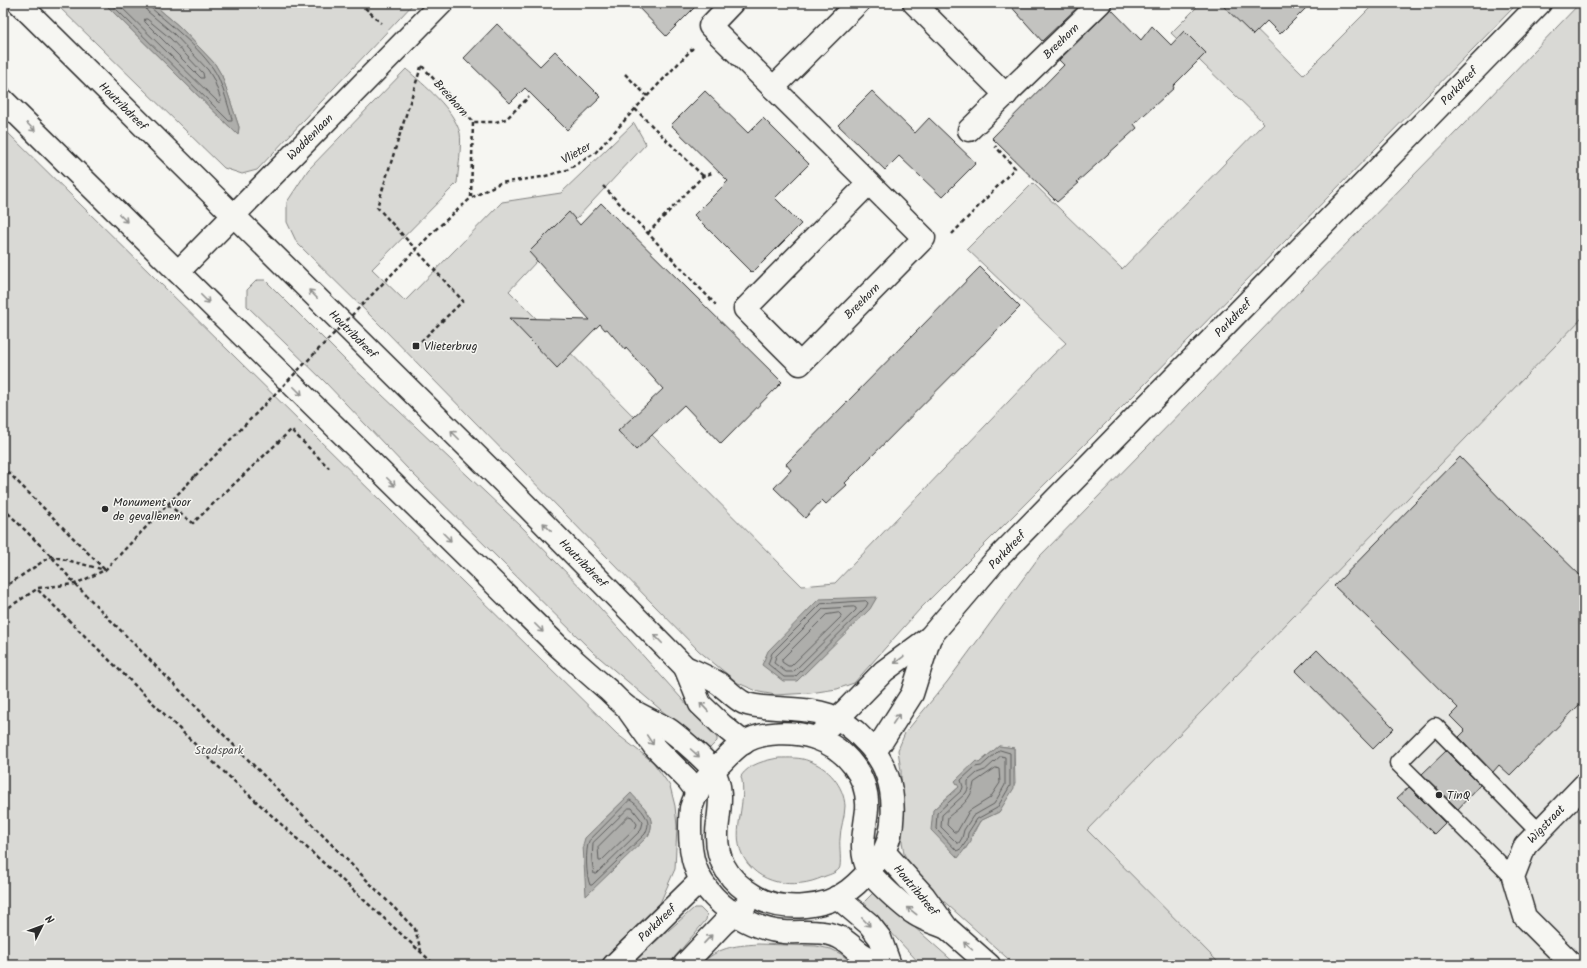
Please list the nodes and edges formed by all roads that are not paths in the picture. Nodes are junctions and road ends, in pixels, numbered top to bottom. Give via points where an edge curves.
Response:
1 (19, 3) edge
2 (442, 3) edge
3 (732, 3) edge
4 (858, 3) edge
5 (914, 3) edge
6 (1100, 3) edge
7 (1540, 3) edge
8 (773, 88) junction
9 (1006, 95) junction
10 (3, 100) edge
11 (973, 127) road end
12 (869, 183) junction
13 (233, 215) junction
14 (178, 272) junction
15 (930, 637) junction
16 (685, 667) junction
17 (628, 708) junction
18 (837, 718) junction
19 (816, 738) junction
20 (744, 743) junction
21 (875, 752) junction
22 (713, 771) junction
23 (1584, 785) edge
24 (698, 793) junction
25 (1539, 832) junction
26 (884, 852) junction
27 (869, 871) junction
28 (1513, 878) junction
29 (700, 881) junction
30 (756, 897) junction
31 (837, 897) junction
32 (733, 914) junction
33 (947, 928) junction
34 (614, 965) edge
35 (684, 965) edge
36 (884, 965) edge
37 (890, 965) edge
38 (988, 965) edge
39 (1573, 965) edge

1 - 13 main road, Houtribdreef
2 - 13 main road, Waddenlaan
3 - 8 main road via 710,26
4 - 8 main road
5 - 9 main road
6 - 9 main road, Breehorn
7 - 15 main road, Parkdreef via 993,563
8 - 12 main road
9 - 11 main road, Breehorn
10 -> 14 main road
12 - 12 main road, Breehorn via 745,309 800,364 924,238
13 - 14 main road, Waddenlaan
16 -> 13 main road, Houtribdreef via 510,488
14 -> 17 main road via 558,646
15 -> 18 main road, Parkdreef via 884,671
21 -> 15 main road, Parkdreef via 912,694
16 - 18 main road, Houtribdreef via 718,684 733,696 757,707 813,710
20 -> 16 main road, Houtribdreef via 700,704
17 -> 22 main road via 670,730
17 -> 24 main road via 654,746
18 - 19 main road, Parkdreef
18 - 21 main road
19 - 20 main road via 801,734 762,735
19 - 27 main road via 844,755 860,773 867,808 862,841 863,855
20 - 22 main road
21 - 26 main road via 887,774 891,795 890,835
22 - 24 main road
22 - 30 main road via 720,791 716,846 722,863 731,877
23 - 25 main road, Wigstraat
24 - 29 main road via 691,808 690,845 693,864
25 - 28 main road, Wigstraat via 1525,846
25 - 28 lane via 1434,726 1398,763
26 - 27 main road
26 - 33 main road, Houtribdreef via 924,896
27 - 31 main road via 848,891
33 -> 27 main road, Houtribdreef via 915,915
28 - 39 main road via 1525,917
29 - 32 main road via 714,898
29 - 34 main road, Parkdreef
30 - 31 main road via 784,907 818,904
30 - 32 main road
31 -> 37 main road via 869,924 880,938
35 -> 32 main road
32 - 36 main road via 755,926 783,932 833,935 848,942 861,954
38 -> 33 main road, Houtribdreef

